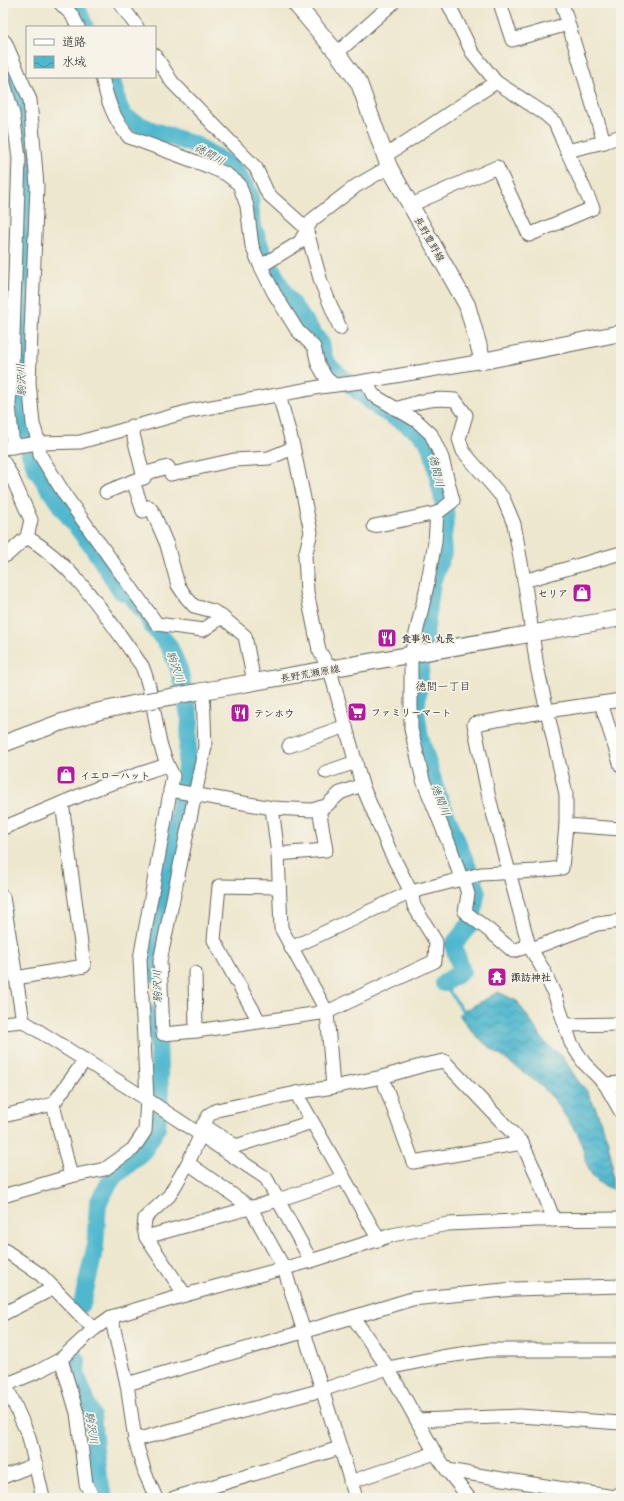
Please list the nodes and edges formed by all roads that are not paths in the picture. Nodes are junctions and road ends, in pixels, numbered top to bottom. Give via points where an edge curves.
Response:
1 (60, 3) edge
2 (120, 3) edge
3 (295, 3) edge
4 (393, 3) edge
5 (448, 3) edge
6 (500, 3) edge
7 (562, 3) edge
8 (568, 24) junction
9 (78, 26) edge
10 (136, 26) edge
11 (3, 40) edge
12 (337, 53) junction
13 (156, 57) edge
14 (102, 78) edge
15 (3, 80) edge
16 (496, 82) junction
17 (621, 136) edge
18 (604, 142) junction
19 (567, 151) junction
20 (387, 162) junction
21 (411, 205) junction
22 (306, 228) junction
23 (266, 263) junction
24 (340, 328) dead end
25 (621, 333) edge
26 (483, 361) junction
27 (363, 382) junction
28 (338, 385) junction
29 (279, 395) junction
30 (396, 409) junction
31 (131, 426) junction
32 (37, 443) junction
33 (11, 447) edge
34 (293, 448) junction
35 (3, 462) edge
36 (138, 477) junction
37 (106, 492) dead end
38 (438, 512) junction
39 (374, 526) dead end
40 (27, 537) junction
41 (621, 554) edge
42 (3, 556) edge
43 (524, 581) junction
44 (222, 617) junction
45 (621, 618) edge
46 (531, 635) junction
47 (418, 653) junction
48 (330, 670) junction
49 (254, 682) junction
50 (200, 691) junction
51 (621, 700) edge
52 (601, 703) junction
53 (547, 710) junction
54 (346, 726) junction
55 (3, 744) edge
56 (289, 746) dead end
57 (356, 762) junction
58 (168, 765) junction
59 (621, 766) edge
60 (326, 772) dead end
61 (362, 785) junction
62 (173, 790) junction
63 (193, 794) junction
64 (62, 804) junction
65 (272, 808) junction
66 (319, 808) junction
67 (566, 825) junction
68 (3, 828) edge
69 (621, 829) edge
70 (278, 854) junction
71 (510, 872) junction
72 (463, 878) junction
73 (279, 887) junction
74 (411, 892) junction
75 (3, 897) edge
76 (621, 921) edge
77 (292, 948) junction
78 (530, 948) junction
79 (195, 973) dead end
80 (16, 978) junction
81 (327, 1012) junction
82 (23, 1021) junction
83 (259, 1021) junction
84 (3, 1024) edge
85 (621, 1024) edge
86 (566, 1025) junction
87 (196, 1031) junction
88 (85, 1060) junction
89 (382, 1077) junction
90 (621, 1083) edge
91 (605, 1084) junction
92 (333, 1087) junction
93 (296, 1093) junction
94 (149, 1101) junction
95 (53, 1104) junction
96 (621, 1112) edge
97 (3, 1116) edge
98 (312, 1122) junction
99 (202, 1129) junction
100 (522, 1143) junction
101 (188, 1163) junction
102 (71, 1176) junction
103 (344, 1178) junction
104 (3, 1196) edge
105 (278, 1200) junction
106 (250, 1207) junction
107 (621, 1219) edge
108 (554, 1220) junction
109 (146, 1237) junction
110 (378, 1240) junction
111 (3, 1249) edge
112 (311, 1262) junction
113 (284, 1268) junction
114 (621, 1286) edge
115 (54, 1288) junction
116 (185, 1295) junction
117 (3, 1314) edge
118 (111, 1317) junction
119 (353, 1317) junction
120 (94, 1329) junction
121 (304, 1331) junction
122 (621, 1350) edge
123 (61, 1358) junction
124 (388, 1368) junction
125 (4, 1383) edge
126 (127, 1384) junction
127 (322, 1390) junction
128 (417, 1420) junction
129 (621, 1423) edge
130 (135, 1440) junction
131 (340, 1448) junction
132 (435, 1453) junction
133 (36, 1464) junction
134 (447, 1470) junction
135 (3, 1477) edge
136 (350, 1482) junction
137 (621, 1492) edge
138 (43, 1498) edge
139 (93, 1498) edge
140 (156, 1498) edge
141 (174, 1498) edge
142 (356, 1498) edge
143 (469, 1498) edge

1 - 9 street via 72,15
2 - 10 street
3 - 12 main road, 長野豊野線
4 - 12 street
5 - 16 street via 472,52
6 - 8 street via 512,40
7 - 8 street
8 - 18 street
11 - 32 street via 30,100 37,186 29,382
12 - 20 main road, 長野豊野線 via 359,83
13 - 22 street via 172,82 256,168 268,194
14 - 23 street via 108,103 119,126 128,137 210,167 226,174 239,184 247,206 252,246
15 - 33 street via 13,114 19,158 9,404
16 - 19 street via 545,114 555,124
16 - 20 street
17 - 18 street
18 - 19 street
19 - 21 street via 593,208 530,235 497,167
20 - 21 main road, 長野豊野線
20 - 22 street via 312,220
21 - 26 main road, 長野豊野線 via 467,305
22 - 23 street via 300,242
22 - 24 street via 321,282
23 - 28 street via 274,293 297,330 314,347 318,364 326,378
25 - 26 main road
26 - 27 street
27 - 28 street
27 - 30 street via 373,395
28 - 29 street
29 - 31 street via 190,411
29 - 34 street
30 - 38 street via 417,421 431,434 442,458 453,501
30 - 43 street via 439,398 455,400 466,415 459,439 463,451 503,498 514,524
31 - 32 street via 80,442
31 - 36 street
32 - 33 street
32 - 44 street via 40,455 67,498 157,624 203,630
34 - 36 street via 268,458 234,460 171,474 168,467
34 - 48 street via 311,532 305,556 307,592 319,650
35 - 40 street via 31,520
36 - 37 street
36 - 44 street via 143,511 149,507 153,512 167,545 178,585 194,606 213,611
38 - 39 street
38 - 47 street
40 - 42 street
40 - 58 street via 48,550 82,585 142,666 148,680 159,739
41 - 43 street
43 - 46 street
44 - 49 street via 245,636
45 - 46 main road, 長野荒瀬原線
46 - 47 main road, 長野荒瀬原線
46 - 53 street
47 - 48 main road, 長野荒瀬原線
47 - 72 street via 410,688 411,729 423,780
48 - 49 main road, 長野荒瀬原線
48 - 54 street
49 - 50 main road, 長野荒瀬原線
50 - 55 main road, 長野荒瀬原線, bridge via 100,711
50 - 63 street via 206,747
51 - 52 street
52 - 53 street
52 - 59 street
53 - 67 street via 566,794
53 - 71 street via 474,724
54 - 56 street
54 - 57 street
57 - 60 street
57 - 61 street
58 - 62 street via 173,776
58 - 64 street via 100,787
61 - 66 street via 340,793 326,806
61 - 74 street via 390,851
62 - 63 street
62 - 94 street via 140,959
63 - 65 street
63 - 87 street via 160,961 163,1034
64 - 68 street
64 - 80 street via 84,966
65 - 66 street
65 - 70 street
66 - 70 street via 326,850
67 - 69 street
67 - 71 street via 562,868
70 - 73 street
71 - 72 street
71 - 78 street
72 - 74 street
72 - 78 street via 468,894 465,912 513,951
73 - 77 street via 281,928
73 - 83 street via 218,886 214,940
74 - 77 street
74 - 81 street via 414,906 436,942 435,961
75 - 80 street
76 - 78 street via 597,924
77 - 81 street
78 - 86 street via 544,971
79 - 87 street
80 - 82 street
81 - 83 street
81 - 92 street
82 - 84 street
82 - 88 street
83 - 87 street
85 - 86 street
86 - 91 street via 571,1043 584,1063
88 - 94 street
88 - 95 street
89 - 92 street
89 - 100 street via 424,1064 444,1061
89 - 100 street via 413,1162
90 - 91 street
91 - 96 street
92 - 93 street
93 - 98 street
93 - 99 street via 217,1110 210,1114
94 - 99 street via 173,1116
94 - 102 street via 145,1131 133,1149 105,1170
95 - 97 street
95 - 102 street
98 - 99 street via 236,1146
98 - 103 street
99 - 101 street
99 - 105 street via 266,1178
100 - 108 street via 536,1171
101 - 106 street
101 - 109 street via 169,1196 145,1218
102 - 104 street
103 - 105 street
103 - 110 street
105 - 106 street
105 - 112 street
106 - 109 street
106 - 113 street
107 - 108 street
108 - 110 street via 448,1224
109 - 116 street
110 - 112 street
111 - 115 street via 41,1275
112 - 113 street
113 - 116 street
113 - 121 street
114 - 119 street via 514,1288 412,1299
115 - 117 street
115 - 120 street
116 - 118 street
118 - 120 street
118 - 126 street
119 - 121 street
119 - 124 street
120 - 123 street
121 - 126 street
121 - 127 street
122 - 124 street via 489,1350
123 - 125 street via 39,1371
123 - 139 street via 77,1413 86,1484
124 - 127 street
124 - 128 street
125 - 133 street via 29,1437
126 - 130 street
127 - 130 street
127 - 131 street
128 - 129 street via 520,1416
128 - 132 street
130 - 140 street
131 - 136 street
131 - 141 street
132 - 134 street
132 - 136 street
133 - 135 street
133 - 138 street
134 - 137 street via 614,1497
134 - 143 street
136 - 142 street

